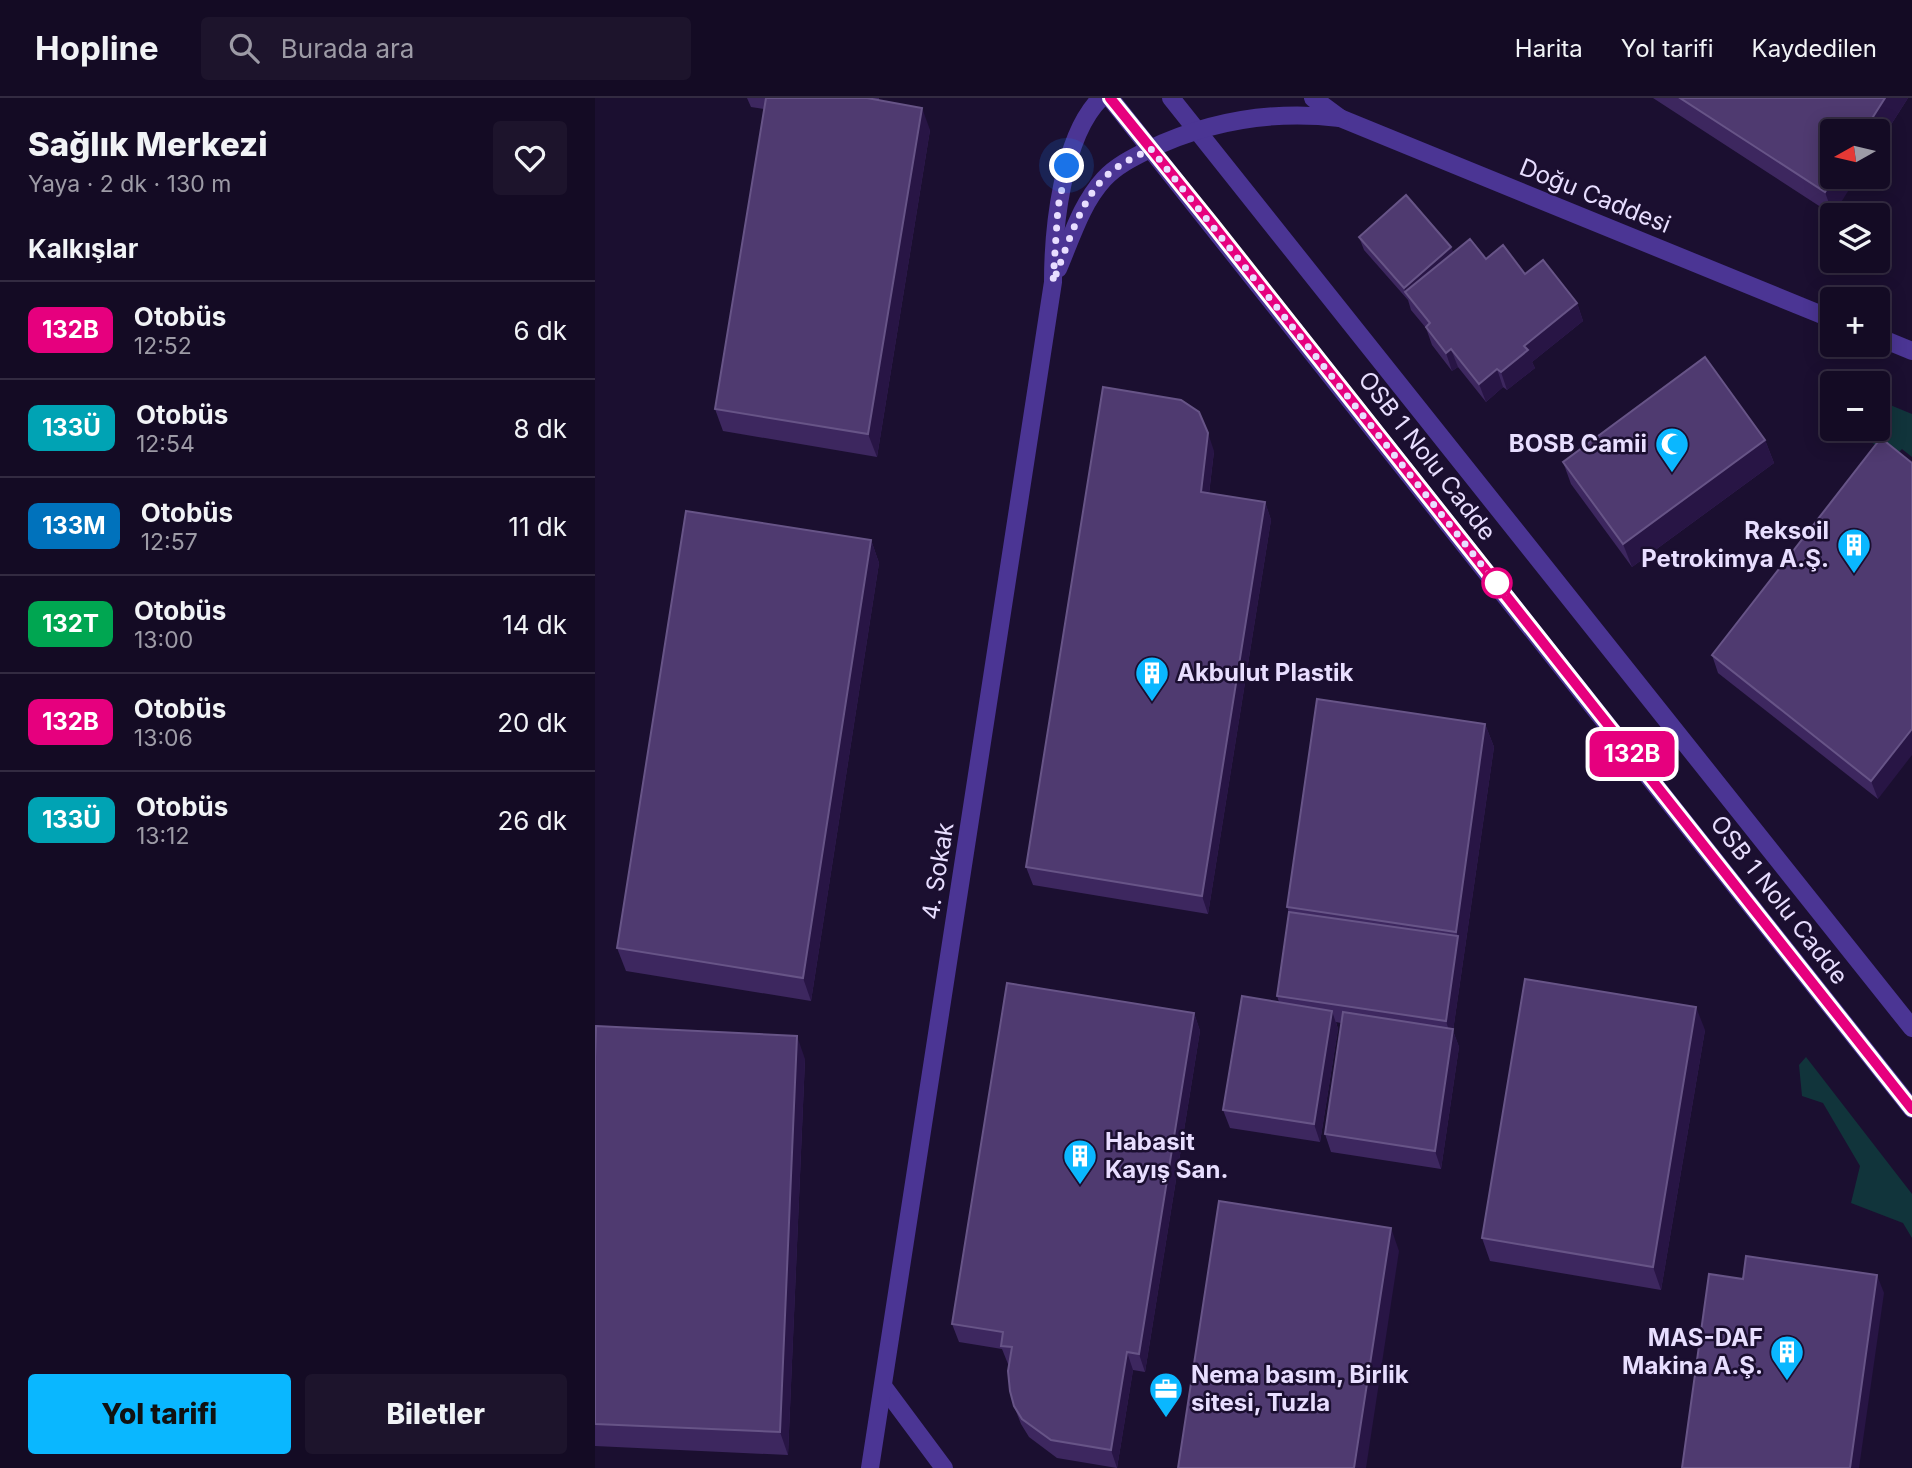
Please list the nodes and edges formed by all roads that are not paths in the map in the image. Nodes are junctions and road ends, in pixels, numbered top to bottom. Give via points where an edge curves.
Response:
1 (1101, 98) edge
2 (1110, 98) edge
3 (1171, 98) edge
4 (1313, 98) edge
5 (1340, 118) junction
6 (1198, 131) junction
7 (1151, 149) junction
8 (1053, 282) junction
9 (1820, 314) edge
10 (1890, 342) edge
11 (1912, 351) edge
12 (1912, 1028) edge
13 (1912, 1109) edge
14 (883, 1386) junction
15 (870, 1468) edge
16 (944, 1468) edge

1 - 8 street via 1084,123 1063,179
2 - 7 street, OSB 1 Nolu Cadde
3 - 6 street, OSB 1 Nolu Cadde
4 - 5 street, Doğu Caddesi
5 - 6 street, Doğu Caddesi via 1262,116
5 - 9 street, Doğu Caddesi
6 - 7 street, Doğu Caddesi
6 - 12 street, OSB 1 Nolu Cadde
7 - 8 street, Doğu Caddesi via 1104,178 1090,198
7 - 13 street, OSB 1 Nolu Cadde
8 - 14 street, 4. Sokak
10 - 11 street
14 - 15 street, 4. Sokak
14 - 16 street

